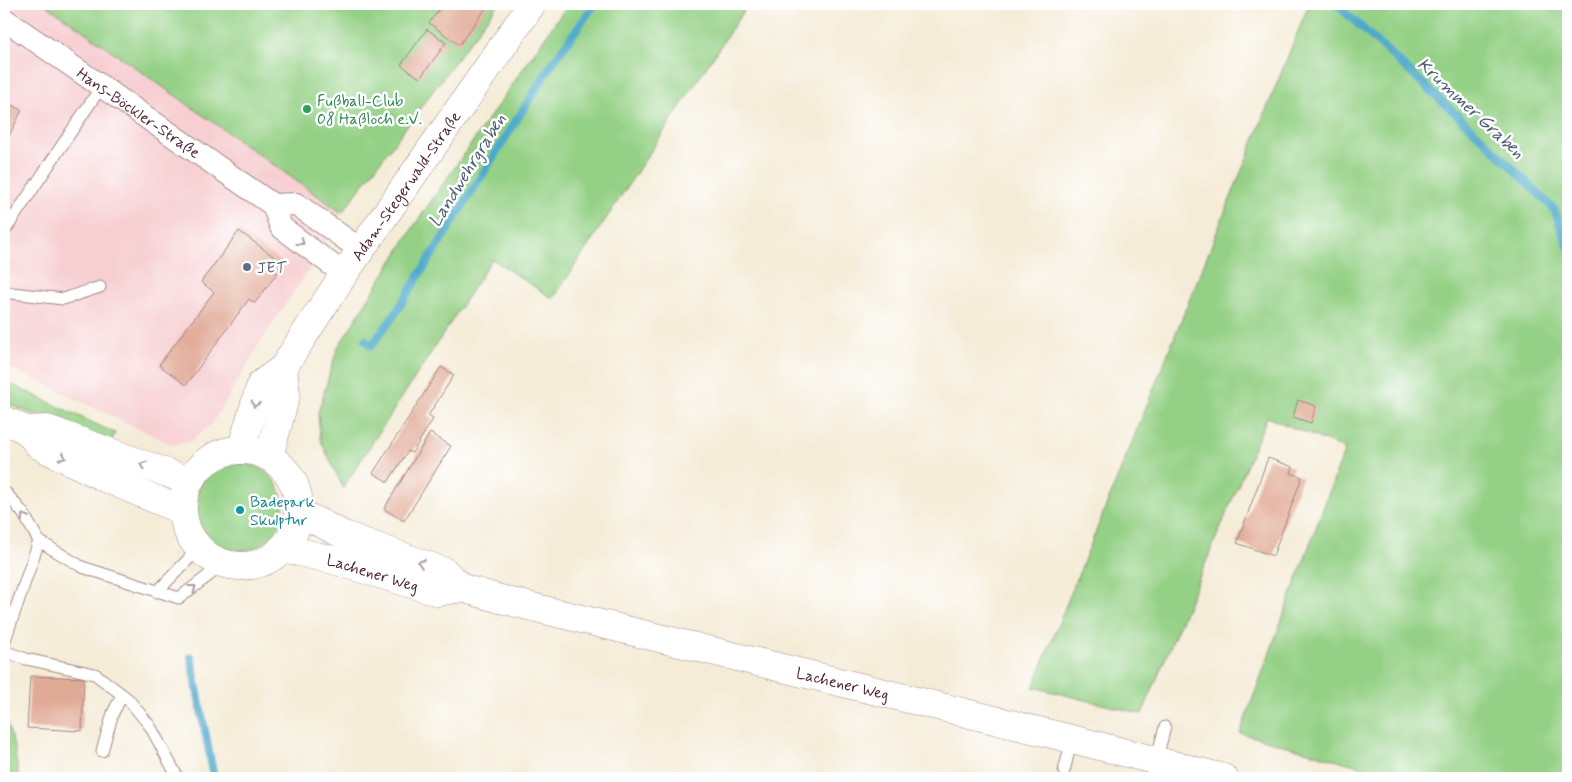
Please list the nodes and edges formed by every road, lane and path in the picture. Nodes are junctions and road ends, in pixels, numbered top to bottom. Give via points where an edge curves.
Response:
1 (532, 4) edge
2 (4, 19) edge
3 (101, 87) junction
4 (273, 205) junction
5 (4, 232) edge
6 (361, 250) junction
7 (344, 274) junction
8 (100, 287) dead end
9 (4, 292) edge
10 (284, 368) junction
11 (15, 425) edge
12 (241, 450) junction
13 (269, 457) junction
14 (189, 481) junction
15 (4, 493) edge
16 (183, 510) junction
17 (298, 512) junction
18 (39, 541) junction
19 (199, 548) junction
20 (282, 548) junction
21 (225, 564) junction
22 (462, 588) junction
23 (158, 592) junction
24 (4, 643) edge
25 (4, 651) edge
26 (122, 695) junction
27 (1165, 727) dead end
28 (1072, 739) junction
29 (102, 751) dead end
30 (1156, 761) junction
31 (1064, 772) dead end
32 (178, 778) edge
33 (1224, 778) edge

1 - 6 main road, Adam-Stegerwald-Straße
2 - 3 street, Hans-Böckler-Straße
3 - 4 street, Hans-Böckler-Straße
3 - 5 lane
4 - 6 street via 296,204
4 -> 7 street via 281,227
6 - 7 main road, Adam-Stegerwald-Straße
7 - 10 main road, Adam-Stegerwald-Straße
8 - 9 lane via 63,299
10 -> 12 main road, Adam-Stegerwald-Straße via 262,384
10 - 13 main road via 286,394
14 -> 11 main road via 47,429
11 -> 16 main road via 40,446 105,478
12 - 13 main road
12 - 14 main road via 211,458
13 - 17 main road via 292,480
14 - 16 main road
18 -> 15 lane via 23,513
16 - 19 main road via 191,537
17 - 20 main road via 296,526
22 -> 17 main road, Lachener Weg via 445,572 344,535
18 - 23 lane via 82,567
18 - 24 lane
19 - 21 main road
19 - 23 lane
20 - 21 main road via 256,564
20 - 22 main road, Lachener Weg via 334,560 438,592
23 -> 21 lane via 179,598
22 - 28 main road, Lachener Weg
25 - 26 lane via 95,674
26 - 29 lane
26 - 32 lane via 150,726
27 - 30 lane
28 - 30 main road, Lachener Weg
28 - 31 lane
30 - 33 main road, Lachener Weg

